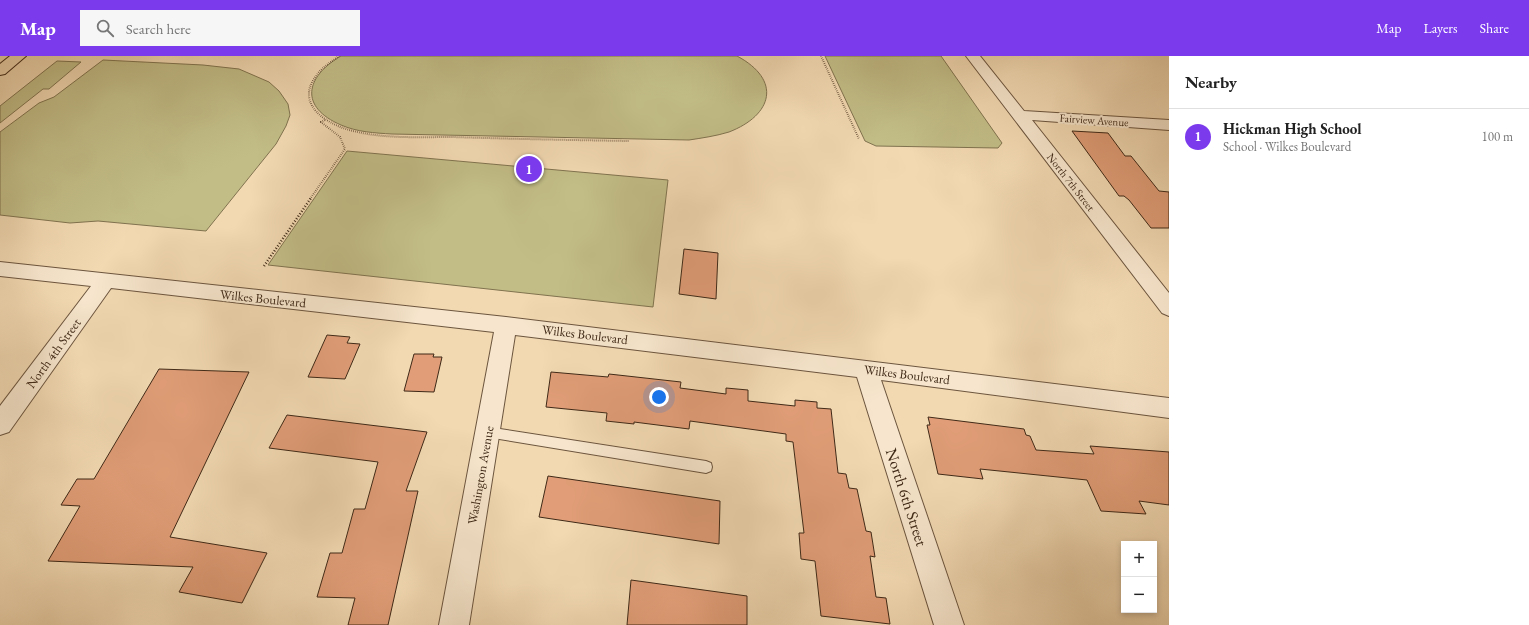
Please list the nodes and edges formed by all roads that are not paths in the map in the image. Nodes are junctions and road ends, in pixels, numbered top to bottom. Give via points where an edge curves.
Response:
1 (19, 56) edge
2 (973, 56) edge
3 (0, 70) edge
4 (1019, 115) junction
5 (1169, 125) edge
6 (0, 269) edge
7 (106, 280) junction
8 (1169, 308) edge
9 (506, 325) junction
10 (866, 369) junction
11 (1169, 408) edge
12 (0, 425) edge
13 (488, 432) junction
14 (706, 467) dead end
15 (454, 625) edge
16 (949, 625) edge

1 - 3 main road
2 - 4 street, North 7th Street
4 - 5 street, Fairview Avenue
4 - 8 street, North 7th Street
6 - 7 street, Wilkes Boulevard
7 - 9 street, Wilkes Boulevard
7 - 12 street, North 4th Street
9 - 10 street, Wilkes Boulevard
9 - 13 street, Washington Avenue
10 - 11 street, Wilkes Boulevard
10 - 16 street, North 6th Street
13 - 14 lane
13 - 15 street, Washington Avenue

